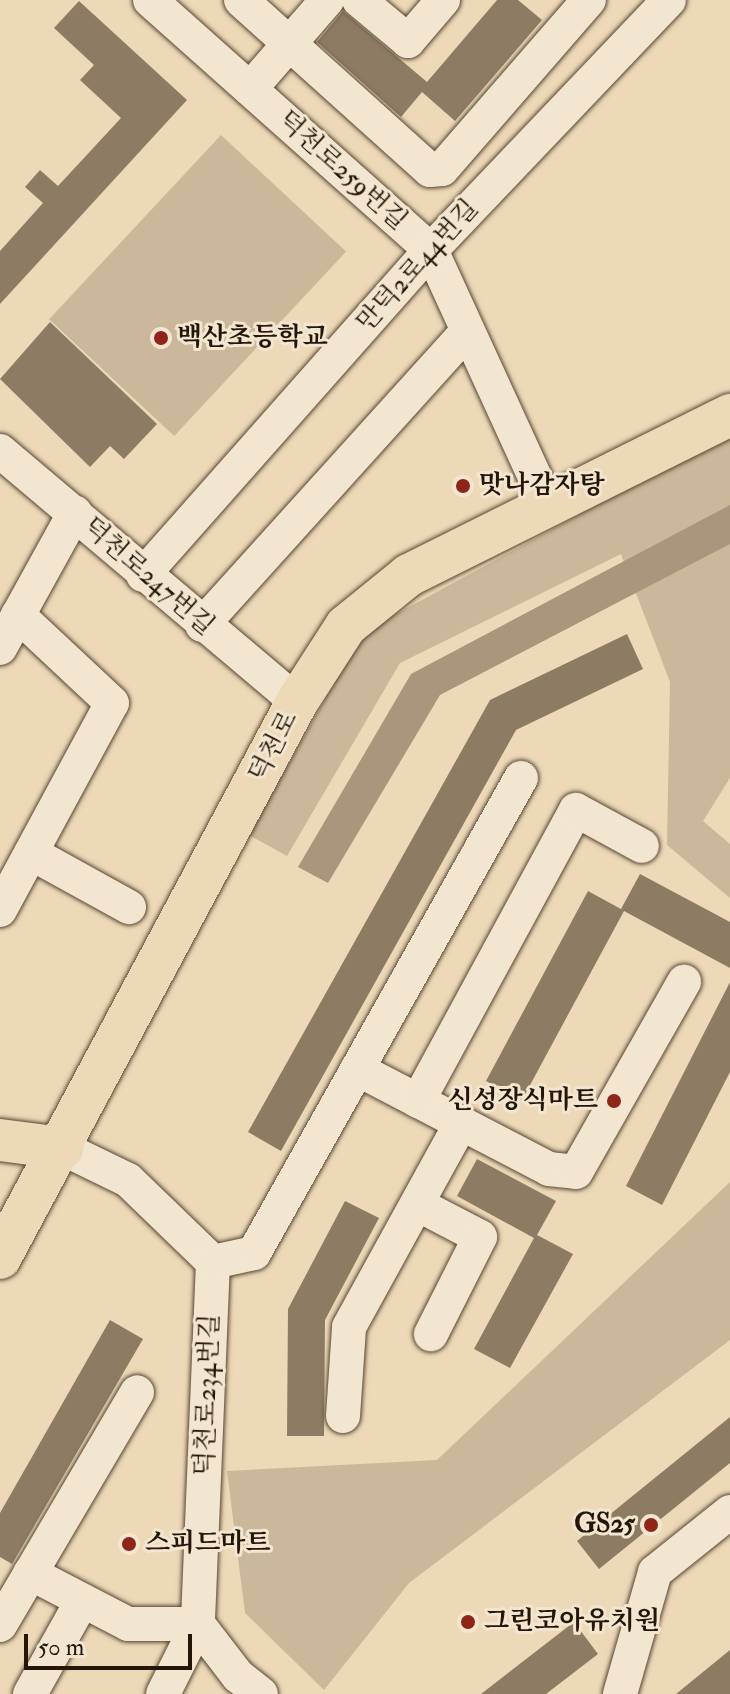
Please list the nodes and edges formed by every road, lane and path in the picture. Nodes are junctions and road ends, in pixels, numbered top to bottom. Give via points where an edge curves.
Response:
1 (150, 0) edge
2 (241, 0) edge
3 (327, 0) edge
4 (359, 0) edge
5 (443, 0) edge
6 (589, 0) edge
7 (669, 0) edge
8 (289, 43) junction
9 (250, 89) junction
10 (431, 250) junction
11 (468, 331) junction
12 (730, 415) edge
13 (0, 451) edge
14 (548, 506) junction
15 (75, 512) junction
16 (143, 575) junction
17 (18, 615) junction
18 (202, 625) junction
19 (0, 648) edge
20 (297, 702) junction
21 (521, 778) dead end
22 (642, 846) dead end
23 (31, 853) junction
24 (129, 907) dead end
25 (0, 910) edge
26 (684, 982) dead end
27 (357, 1069) junction
28 (418, 1101) junction
29 (461, 1123) junction
30 (0, 1140) edge
31 (62, 1148) junction
32 (417, 1204) junction
33 (0, 1258) edge
34 (213, 1262) junction
35 (431, 1334) dead end
36 (137, 1392) dead end
37 (343, 1416) dead end
38 (730, 1512) edge
39 (30, 1573) junction
40 (82, 1601) junction
41 (198, 1624) junction
42 (0, 1625) edge
43 (30, 1694) edge
44 (163, 1694) edge
45 (261, 1694) edge
46 (620, 1694) edge

1 - 9 street, 덕천로259번길
2 - 8 street
3 - 8 street
4 - 5 street via 408,41
6 - 8 street via 442,169 430,170
7 - 10 street, 만덕2로44번길
8 - 9 street
9 - 10 street, 덕천로259번길
10 - 11 street, 덕천로259번길
10 - 16 street, 만덕2로44번길
11 - 14 street, 덕천로259번길
11 - 18 street
12 - 14 main road, 덕천로
13 - 15 street, 덕천로247번길
14 - 20 main road, 덕천로 via 409,575 346,626
15 - 16 street, 덕천로247번길
15 - 17 street
16 - 18 street, 덕천로247번길
17 - 19 street
17 - 23 street via 112,703
18 - 20 street, 덕천로247번길
20 - 31 main road, 덕천로
21 - 27 street
22 - 28 street via 576,810
23 - 24 street
23 - 25 street
26 - 29 street via 576,1172 549,1169
27 - 28 street
27 - 34 street via 254,1253
28 - 29 street
29 - 32 street
30 - 31 main road
31 - 33 main road, 덕천로
31 - 34 street via 128,1180
32 - 35 street via 480,1237
32 - 37 street via 349,1327
34 - 41 street, 덕천로234번길
36 - 39 street
38 - 46 street via 655,1572
39 - 40 street
39 - 42 street
40 - 41 street via 128,1624
40 - 43 street
41 - 44 street
41 - 45 street via 238,1676

